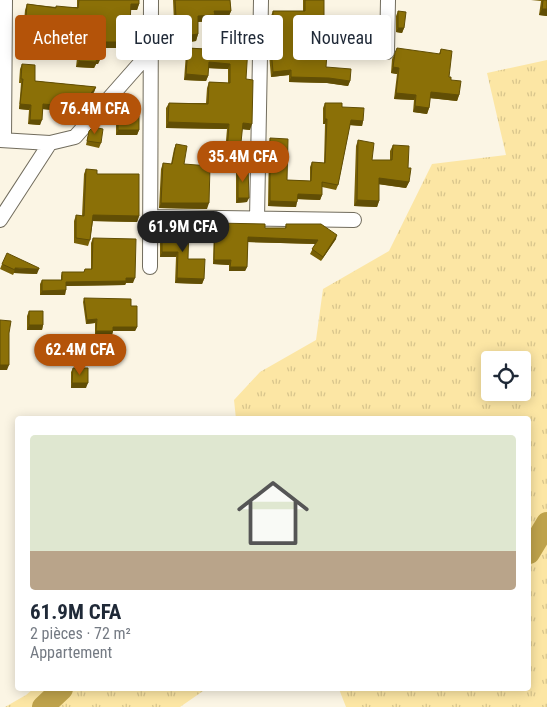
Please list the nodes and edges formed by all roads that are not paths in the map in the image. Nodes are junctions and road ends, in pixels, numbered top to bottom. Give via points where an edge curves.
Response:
1 (5, 0) edge
2 (151, 0) edge
3 (260, 0) edge
4 (388, 0) edge
5 (151, 15) edge
6 (388, 15) edge
7 (2, 58) edge
8 (143, 60) edge
9 (150, 60) edge
10 (2, 140) edge
11 (50, 143) junction
12 (150, 217) junction
13 (257, 219) junction
14 (0, 220) edge
15 (354, 220) dead end
16 (150, 267) dead end

1 - 7 street
2 - 5 street
3 - 13 street
4 - 6 street
7 - 10 street
8 - 11 street via 75,137
9 - 12 street
10 - 11 street
11 - 14 street
12 - 13 street
12 - 16 street
13 - 15 street

